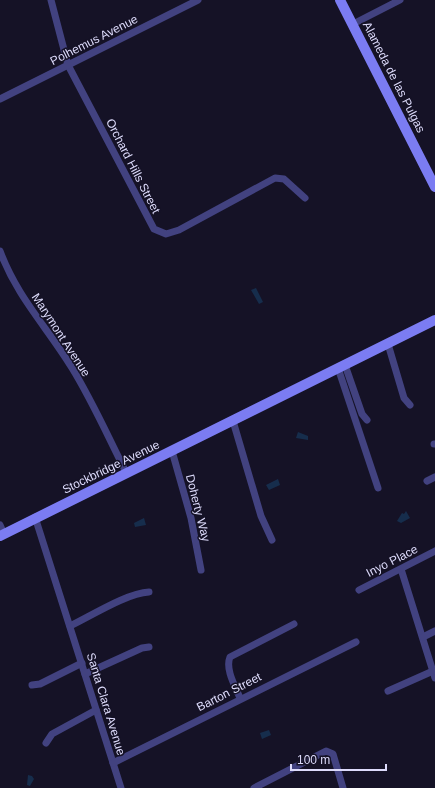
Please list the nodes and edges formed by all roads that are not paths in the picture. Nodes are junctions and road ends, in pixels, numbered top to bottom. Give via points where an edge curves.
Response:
1 (51, 0) edge
2 (198, 0) edge
3 (340, 0) edge
4 (400, 0) edge
5 (352, 24) junction
6 (68, 65) junction
7 (0, 100) edge
8 (435, 187) edge
9 (305, 198) dead end
10 (0, 251) edge
11 (435, 320) edge
12 (388, 344) junction
13 (342, 367) junction
14 (410, 405) dead end
15 (367, 420) dead end
16 (233, 421) junction
17 (172, 451) junction
18 (127, 474) junction
19 (435, 477) edge
20 (427, 481) dead end
21 (378, 488) dead end
22 (35, 517) junction
23 (1, 532) edge
24 (272, 540) dead end
25 (435, 551) edge
26 (401, 569) junction
27 (201, 570) dead end
28 (359, 590) dead end
29 (149, 592) dead end
30 (294, 624) dead end
31 (70, 626) junction
32 (435, 631) edge
33 (423, 637) junction
34 (356, 642) dead end
35 (150, 647) dead end
36 (82, 663) junction
37 (433, 671) junction
38 (85, 674) junction
39 (435, 678) edge
40 (32, 685) dead end
41 (388, 691) dead end
42 (240, 698) junction
43 (96, 710) junction
44 (46, 743) dead end
45 (113, 763) junction
46 (121, 788) edge
47 (254, 788) edge
48 (343, 788) edge

1 - 6 street, Orchard Hills Street
2 - 6 street, Polhemus Avenue
3 - 5 street, Alameda de las Pulgas
4 - 5 street
5 - 8 street, Alameda de las Pulgas
6 - 7 street, Polhemus Avenue
6 - 9 street, Orchard Hills Street via 154,229 166,234 180,230 275,178 284,179
10 - 18 street, Marymont Avenue via 26,303 72,368
11 - 12 street, Stockbridge Avenue
12 - 13 street, Stockbridge Avenue
12 - 14 street via 404,398
13 - 15 street
13 - 16 street, Stockbridge Avenue
13 - 21 street
16 - 17 street, Stockbridge Avenue
16 - 24 street via 261,516
17 - 18 street, Stockbridge Avenue
17 - 27 street, Doherty Way via 192,518
18 - 22 street, Stockbridge Avenue
19 - 20 street
22 - 23 street, Stockbridge Avenue
22 - 31 street, Santa Clara Avenue
25 - 26 street, Inyo Place
26 - 28 street, Inyo Place
26 - 33 street
29 - 31 street via 142,592 118,602
30 - 42 street via 230,657 230,672
31 - 36 street, Santa Clara Avenue
32 - 33 street
33 - 37 street
34 - 42 street, Barton Street
35 - 38 street via 142,648
36 - 38 street, Santa Clara Avenue
36 - 40 street via 40,684
37 - 39 street
37 - 41 street
38 - 43 street, Santa Clara Avenue
42 - 45 street, Barton Street
43 - 44 street via 52,734
43 - 45 street, Santa Clara Avenue
45 - 46 street, Santa Clara Avenue
47 - 48 street via 326,751 333,754

